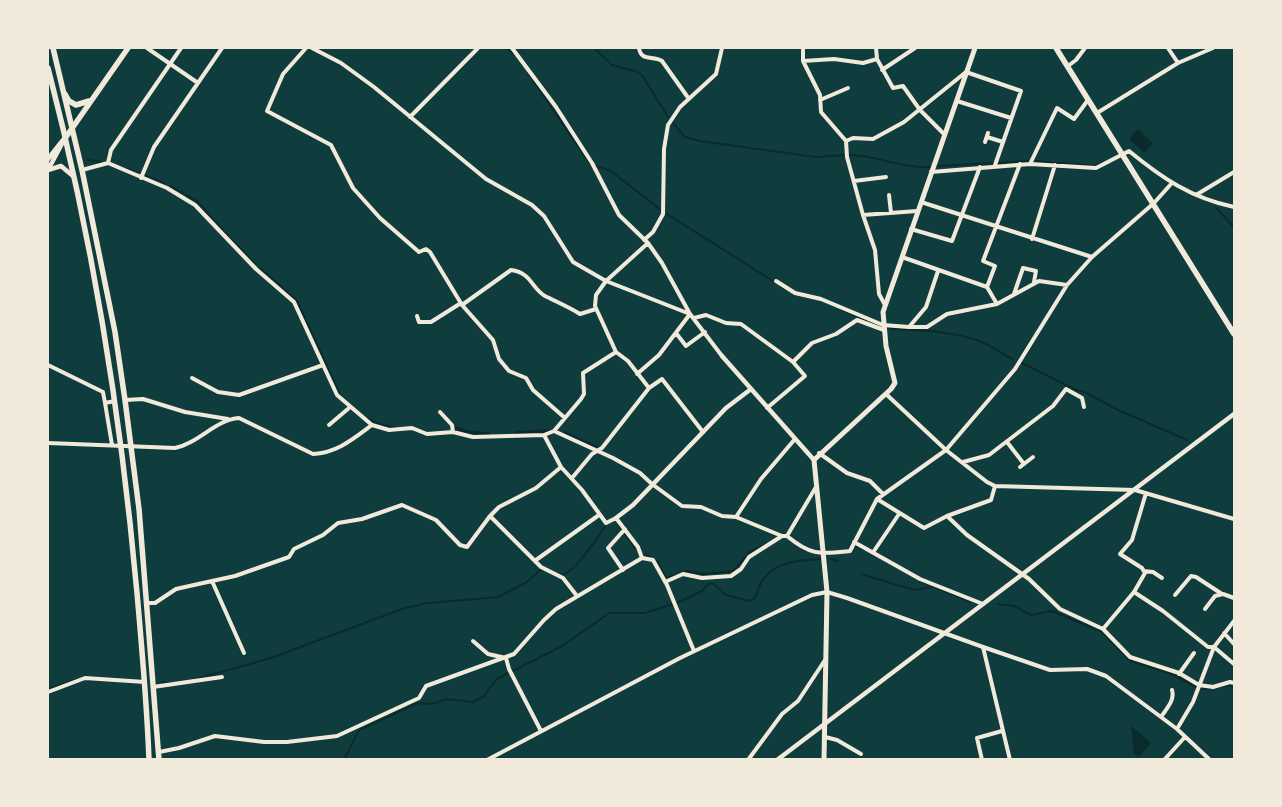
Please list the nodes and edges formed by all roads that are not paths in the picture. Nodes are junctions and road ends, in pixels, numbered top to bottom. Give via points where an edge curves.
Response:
1 (53, 48) edge
2 (128, 48) edge
3 (147, 48) edge
4 (180, 48) edge
5 (222, 48) edge
6 (306, 48) edge
7 (312, 48) edge
8 (478, 48) edge
9 (512, 48) edge
10 (639, 48) edge
11 (722, 48) edge
12 (803, 48) edge
13 (876, 48) edge
14 (915, 48) edge
15 (975, 48) edge
16 (1056, 48) edge
17 (1085, 48) edge
18 (1168, 48) edge
19 (1213, 48) edge
20 (877, 59) junction
21 (803, 61) junction
22 (170, 63) junction
23 (1178, 63) junction
24 (1068, 66) junction
25 (48, 68) edge
26 (882, 70) junction
27 (966, 72) junction
28 (198, 83) junction
29 (848, 88) dead end
30 (64, 92) junction
31 (93, 98) junction
32 (689, 99) junction
33 (820, 100) junction
34 (1088, 100) junction
35 (956, 101) junction
36 (920, 110) junction
37 (1097, 113) junction
38 (410, 117) junction
39 (1010, 118) junction
40 (71, 129) junction
41 (944, 134) junction
42 (66, 137) junction
43 (846, 141) junction
44 (984, 142) dead end
45 (1002, 142) junction
46 (1123, 156) junction
47 (48, 159) edge
48 (108, 163) junction
49 (1020, 164) junction
50 (1030, 164) junction
51 (995, 165) junction
52 (1055, 165) junction
53 (980, 167) junction
54 (48, 170) edge
55 (82, 170) junction
56 (931, 172) junction
57 (1234, 172) edge
58 (886, 177) dead end
59 (141, 178) junction
60 (75, 179) junction
61 (854, 181) junction
62 (1171, 184) junction
63 (889, 195) dead end
64 (1196, 195) junction
65 (921, 202) junction
66 (1154, 203) junction
67 (1234, 207) edge
68 (917, 211) junction
69 (891, 213) junction
70 (863, 215) junction
71 (962, 216) junction
72 (996, 227) junction
73 (911, 229) junction
74 (1032, 239) junction
75 (646, 241) junction
76 (901, 257) junction
77 (1092, 257) junction
78 (938, 271) junction
79 (606, 281) junction
80 (776, 281) dead end
81 (1034, 282) junction
82 (1067, 285) junction
83 (987, 287) junction
84 (1014, 294) junction
85 (462, 304) junction
86 (997, 304) junction
87 (885, 305) junction
88 (596, 309) junction
89 (690, 314) junction
90 (417, 316) dead end
91 (694, 318) junction
92 (1232, 323) edge
93 (909, 327) junction
94 (884, 328) junction
95 (705, 332) junction
96 (676, 333) junction
97 (1234, 334) edge
98 (616, 352) junction
99 (722, 356) joint
100 (793, 362) junction
101 (48, 365) edge
102 (323, 365) junction
103 (637, 374) junction
104 (192, 378) dead end
105 (649, 388) junction
106 (751, 389) junction
107 (886, 394) junction
108 (125, 400) junction
109 (116, 401) junction
110 (105, 403) junction
111 (1084, 407) dead end
112 (350, 408) junction
113 (767, 408) junction
114 (440, 412) dead end
115 (1234, 414) edge
116 (565, 418) junction
117 (228, 419) junction
118 (329, 425) dead end
119 (372, 425) junction
120 (453, 432) junction
121 (554, 432) junction
122 (703, 432) junction
123 (544, 435) junction
124 (795, 439) junction
125 (1007, 442) junction
126 (48, 443) edge
127 (112, 445) junction
128 (122, 445) junction
129 (131, 445) junction
130 (946, 450) junction
131 (598, 451) junction
132 (819, 453) junction
133 (1032, 457) dead end
134 (814, 460) junction
135 (963, 462) junction
136 (561, 467) junction
137 (572, 478) junction
138 (652, 484) junction
139 (996, 486) junction
140 (816, 487) junction
141 (1135, 490) junction
142 (1146, 493) junction
143 (883, 494) junction
144 (877, 498) junction
145 (899, 514) junction
146 (599, 515) junction
147 (490, 516) junction
148 (947, 516) junction
149 (736, 517) junction
150 (616, 518) junction
151 (1234, 519) edge
152 (625, 529) junction
153 (782, 536) junction
154 (787, 536) junction
155 (854, 542) junction
156 (874, 552) junction
157 (824, 553) junction
158 (642, 558) junction
159 (536, 560) junction
160 (623, 570) junction
161 (1143, 571) junction
162 (1022, 574) junction
163 (1162, 578) dead end
164 (212, 581) junction
165 (665, 582) junction
166 (827, 592) junction
167 (1134, 592) junction
168 (1222, 594) junction
169 (1175, 595) dead end
170 (577, 596) junction
171 (1234, 598) edge
172 (147, 603) junction
173 (983, 604) junction
174 (1205, 609) dead end
175 (1234, 621) edge
176 (1103, 629) junction
177 (944, 633) junction
178 (1224, 634) junction
179 (474, 641) dead end
180 (1234, 644) edge
181 (983, 647) junction
182 (1214, 647) junction
183 (694, 651) junction
184 (1194, 652) dead end
185 (244, 653) dead end
186 (506, 658) junction
187 (825, 660) junction
188 (1234, 664) edge
189 (1180, 674) junction
190 (222, 677) dead end
191 (146, 682) junction
192 (1234, 683) edge
193 (153, 687) junction
194 (1199, 687) junction
195 (1172, 690) dead end
196 (48, 692) edge
197 (1161, 717) junction
198 (825, 724) junction
199 (1178, 729) junction
200 (541, 731) junction
201 (1002, 731) junction
202 (825, 737) junction
203 (1185, 737) junction
204 (158, 752) junction
205 (860, 754) dead end
206 (147, 759) edge
207 (159, 760) edge
208 (487, 760) edge
209 (748, 760) edge
210 (777, 760) edge
211 (824, 760) edge
212 (982, 760) edge
213 (1010, 760) edge
214 (1164, 760) edge
215 (1210, 760) edge

1 - 30 main road
2 - 31 main road
3 - 22 street
4 - 22 street
5 - 28 street
6 - 85 street via 284,74 266,111 331,145 353,188 409,244 419,252 426,249 430,252
7 - 38 street via 341,63
8 - 38 street
9 - 75 street via 592,163 619,215
10 - 32 street via 645,58 662,61
11 - 32 street via 716,74
12 - 21 street
13 - 20 street
14 - 26 street
15 - 27 main road
16 - 24 main road
17 - 24 street
18 - 23 street
19 - 23 street
20 - 21 street via 863,63 834,59
20 - 26 street
21 - 33 street
22 - 28 street
22 - 48 street via 110,150
23 - 37 street
24 - 34 main road
25 - 42 main road
26 - 36 street via 893,88 903,86
27 - 35 main road
27 - 36 street
27 - 39 street via 1021,91
28 - 59 street via 154,147
29 - 33 street
30 - 31 main road via 76,105
30 - 40 main road
31 - 40 main road
32 - 75 street via 668,125 664,149 663,214
33 - 43 street via 821,112
34 - 37 main road
34 - 50 street via 1074,119 1058,108
35 - 39 street
35 - 41 main road
36 - 41 street
36 - 43 street via 873,139
37 - 46 main road
38 - 79 street via 486,178 532,205 544,216 573,262
39 - 45 street
40 - 42 main road
40 - 55 main road
41 - 56 main road
42 - 47 street
42 - 54 street
42 - 60 main road
43 - 61 street
44 - 45 street via 988,135
45 - 51 street
46 - 52 street via 1096,168
46 - 62 street via 1129,151
46 - 66 main road
48 - 55 street
48 - 59 street
49 - 50 street
49 - 51 street
49 - 72 street
50 - 52 street
51 - 53 street
52 - 74 street
53 - 56 street
53 - 71 street
54 - 60 street via 62,166
55 - 108 main road via 115,332
56 - 65 main road
57 - 64 street
58 - 61 street
59 - 102 street via 168,188 195,204 294,302
60 - 109 main road via 100,298
61 - 70 street
62 - 64 street
62 - 66 street
63 - 69 street
64 - 67 street
65 - 68 main road
65 - 71 street
66 - 77 street
66 - 92 main road
68 - 69 street
68 - 73 main road
69 - 70 street
70 - 87 street via 875,250 879,294
71 - 72 street
71 - 73 street via 952,241
72 - 74 street
72 - 83 street via 983,261 995,266
73 - 76 main road
74 - 77 street
75 - 79 street
75 - 89 street
76 - 78 street
76 - 87 main road
77 - 82 street
78 - 83 street
78 - 93 street via 926,307
79 - 88 street via 596,295
79 - 89 street
80 - 94 street via 794,293 821,299
81 - 82 street
81 - 84 street
81 - 84 street via 1036,271 1023,268
82 - 130 street via 1015,368
83 - 86 street
84 - 86 street
85 - 88 street via 511,270 528,277 543,295 580,314
85 - 90 street via 431,322 419,322
85 - 116 street via 493,340 496,354 509,371 526,378 533,390
86 - 93 street via 947,314 927,327
87 - 94 main road
88 - 98 street
89 - 91 street
89 - 96 street
91 - 95 street
91 - 100 street via 706,315 726,323 741,324
92 - 97 main road
93 - 94 street
94 - 100 street via 857,320 836,334 812,343
94 - 107 main road via 895,377 895,383
95 - 96 street via 686,346
95 - 99 street
96 - 103 street via 659,355
98 - 103 street
98 - 116 street via 583,373 584,394
99 - 106 street
100 - 113 street via 806,376
101 - 110 street via 103,392
102 - 104 street via 239,395 218,392
102 - 112 street via 336,395
103 - 105 street
105 - 122 street via 662,379
105 - 131 street
106 - 113 street
106 - 122 street via 726,408
107 - 130 street
107 - 132 main road
108 - 117 street via 143,399 185,412
108 - 129 main road
109 - 110 street
109 - 128 main road
110 - 127 street
111 - 125 street via 1082,398 1066,390 1053,406
112 - 118 street
112 - 119 street
113 - 124 street
114 - 120 street via 452,425
115 - 141 street
116 - 121 street
117 - 119 street via 239,418 313,454 337,450
117 - 129 street via 187,445 175,448
119 - 120 street via 389,430 412,428 427,434
120 - 123 street via 482,438
121 - 123 street
121 - 131 street
122 - 138 street
123 - 136 street
124 - 134 street
124 - 149 street via 761,479
125 - 133 street via 1022,465
125 - 135 street via 989,455
126 - 127 street
127 - 128 street
128 - 129 street
128 - 191 main road
129 - 172 main road
130 - 135 street
130 - 143 street
131 - 137 street
131 - 138 street via 640,472
132 - 134 main road
132 - 143 street via 847,473 870,481
134 - 140 main road
135 - 139 street
136 - 137 street
136 - 147 street via 536,488
137 - 146 street
138 - 149 street via 682,506 700,507 722,516
138 - 150 street
139 - 141 street
139 - 148 street via 991,500
140 - 154 street
140 - 157 main road
141 - 142 street
141 - 162 street
142 - 151 street
142 - 161 street via 1132,540 1120,554
143 - 144 street
144 - 145 street
144 - 155 street
145 - 148 street via 924,528
145 - 156 street
146 - 150 street via 606,523
146 - 159 street
147 - 159 street
147 - 164 street via 467,547 460,545 436,520 402,505 392,507 362,519 338,523 323,535 294,548 289,557
148 - 162 street via 967,535
149 - 153 street
150 - 152 street
152 - 158 street
152 - 160 street via 608,548
153 - 154 street
153 - 165 street via 748,557 731,576 702,578 683,574
154 - 157 street via 807,551
155 - 156 street
155 - 157 street via 850,551
156 - 173 street via 920,579
157 - 166 main road
158 - 160 street
158 - 165 street via 653,560
159 - 170 street via 544,570 563,578
160 - 170 street
161 - 163 street via 1153,572
161 - 167 street via 1145,573
162 - 173 street
162 - 176 street via 1067,614
164 - 172 street via 176,589 155,603
164 - 185 street
165 - 183 street
166 - 177 street
166 - 183 street via 812,595
166 - 187 main road
167 - 176 street
167 - 182 street via 1208,647
168 - 169 street via 1191,576
168 - 171 street
168 - 174 street via 1215,596
170 - 186 street via 544,620 522,647
172 - 193 main road
173 - 177 street
175 - 178 street
176 - 189 street via 1130,657
177 - 181 street
177 - 198 street
178 - 180 street
178 - 182 street
179 - 186 street via 488,654
181 - 197 street via 1050,670 1095,670
181 - 201 street
182 - 188 street
182 - 194 street
183 - 200 street
184 - 189 street
186 - 200 street
186 - 204 street via 426,686 419,698 337,736 264,742 215,736
187 - 198 main road
187 - 209 street via 798,701 777,720
189 - 194 street
190 - 193 street
191 - 196 street via 85,678
191 - 206 main road
192 - 194 street
193 - 204 main road
194 - 199 street
195 - 197 street via 1174,695
197 - 199 street
198 - 202 main road
198 - 210 street
199 - 203 street
200 - 208 street
201 - 212 street via 977,738
201 - 213 street
202 - 205 street via 837,740
202 - 211 main road
203 - 214 street
203 - 215 street
204 - 207 main road

